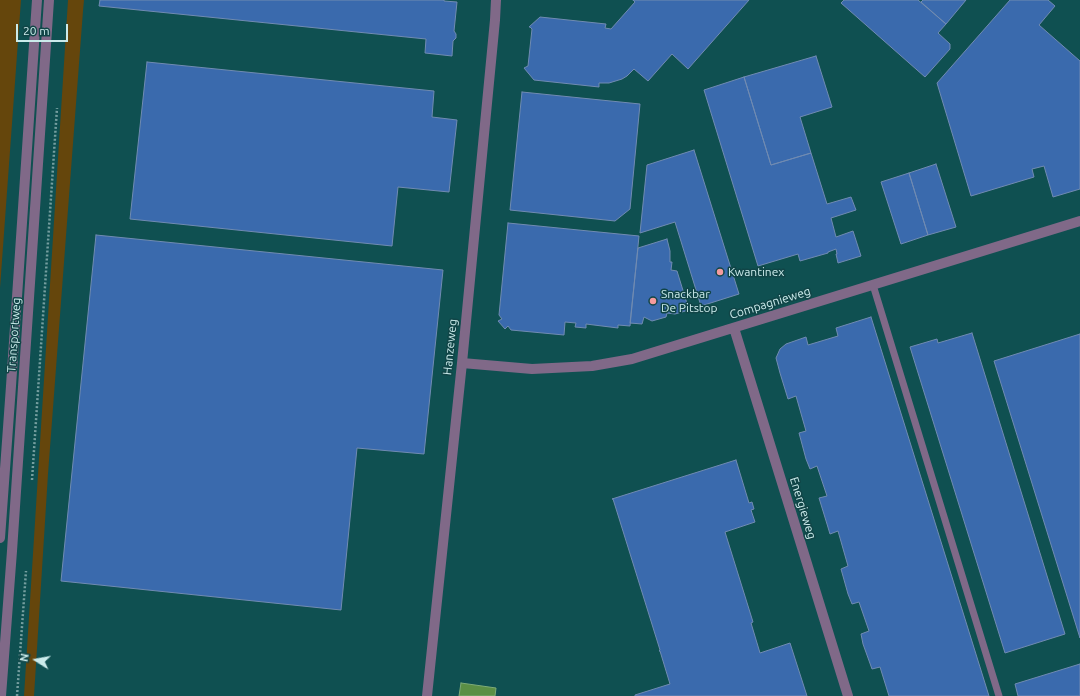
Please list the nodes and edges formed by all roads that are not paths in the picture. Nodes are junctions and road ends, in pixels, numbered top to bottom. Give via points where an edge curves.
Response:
1 (37, 0) edge
2 (49, 0) edge
3 (496, 0) edge
4 (1080, 221) edge
5 (873, 285) junction
6 (734, 328) junction
7 (462, 363) junction
8 (0, 538) edge
9 (1, 696) edge
10 (427, 696) edge
11 (848, 696) edge
12 (999, 696) edge

1 - 8 street, Transportweg
2 - 9 street, Transportweg
3 - 7 street, Hanzeweg
4 - 5 street, Compagnieweg
5 - 6 street, Compagnieweg
5 - 12 lane
6 - 7 street, Compagnieweg via 632,359 592,366 532,369
6 - 11 street, Energieweg
7 - 10 street, Hanzeweg

